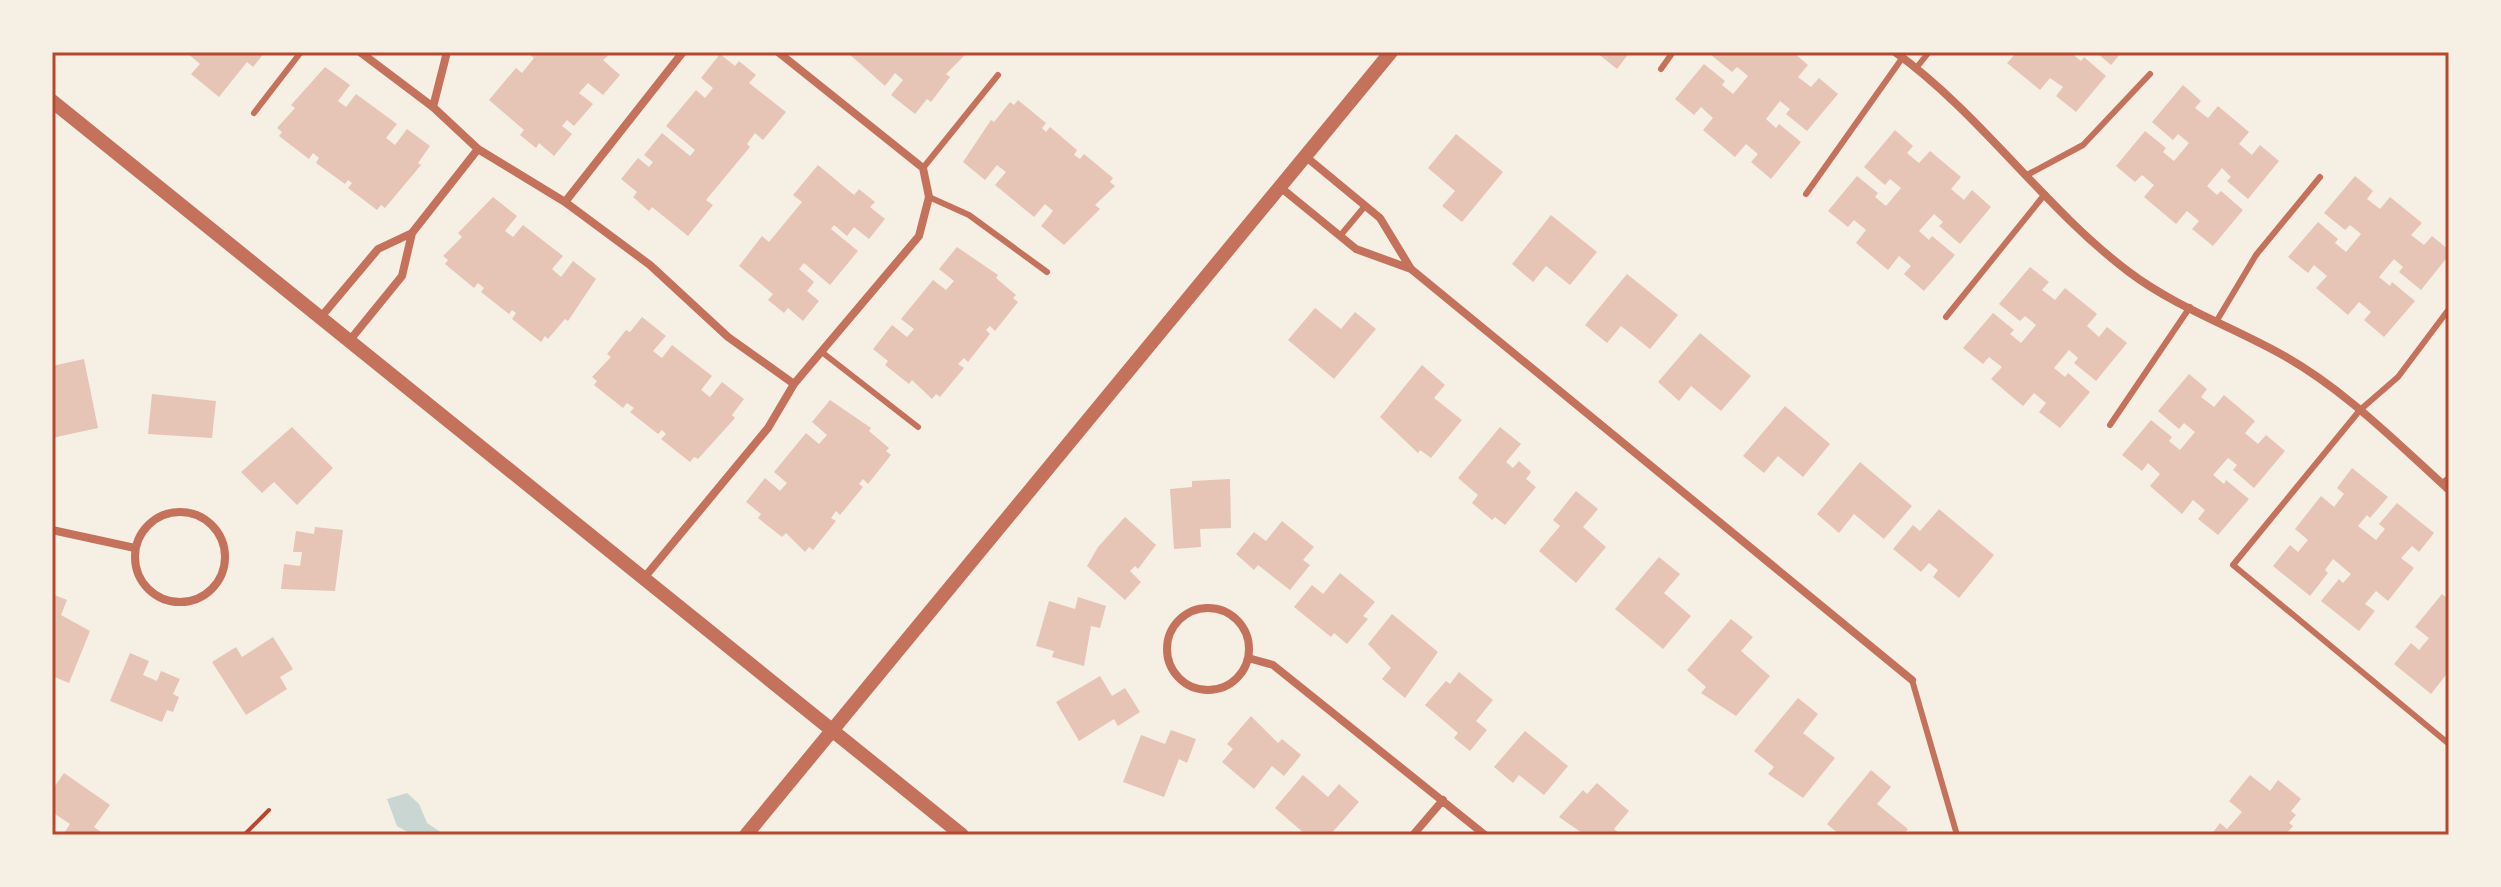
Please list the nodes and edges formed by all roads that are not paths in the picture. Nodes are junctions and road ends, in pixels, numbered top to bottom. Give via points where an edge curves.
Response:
1 (301, 52) edge
2 (360, 52) edge
3 (447, 52) edge
4 (683, 52) edge
5 (778, 52) edge
6 (1391, 52) edge
7 (1673, 52) edge
8 (1929, 52) edge
9 (1899, 55) edge
10 (1917, 67) junction
11 (1661, 69) dead end
12 (2150, 74) dead end
13 (998, 75) dead end
14 (52, 101) edge
15 (433, 107) junction
16 (254, 113) dead end
17 (478, 149) junction
18 (1305, 156) junction
19 (923, 168) junction
20 (2027, 175) junction
21 (2320, 177) dead end
22 (1280, 187) junction
23 (1806, 194) dead end
24 (2045, 194) junction
25 (929, 197) junction
26 (565, 202) junction
27 (1365, 206) junction
28 (412, 233) junction
29 (1340, 236) junction
30 (1411, 269) junction
31 (1047, 272) dead end
32 (2190, 307) junction
33 (2449, 309) edge
34 (321, 317) junction
35 (1946, 317) dead end
36 (2216, 322) junction
37 (350, 340) junction
38 (823, 353) junction
39 (794, 384) junction
40 (2360, 410) junction
41 (2110, 425) dead end
42 (918, 427) dead end
43 (2447, 484) edge
44 (52, 530) edge
45 (135, 548) junction
46 (644, 578) junction
47 (1248, 658) junction
48 (1912, 680) joint
49 (832, 730) junction
50 (2449, 744) edge
51 (1443, 800) junction
52 (746, 835) edge
53 (962, 835) edge
54 (1413, 835) edge
55 (1485, 835) edge
56 (1957, 835) edge

1 - 16 lane
2 - 15 street
3 - 15 street
4 - 26 street
5 - 19 street
6 - 18 street
7 - 11 lane
8 - 10 lane
9 - 10 street
9 - 23 lane
10 - 20 street
12 - 20 lane via 2083,145
13 - 19 lane
14 - 34 street
15 - 17 street
17 - 26 street
17 - 28 street
18 - 22 street
18 - 27 street
19 - 25 street
20 - 24 street
21 - 36 lane via 2256,255
22 - 29 street
22 - 49 street
24 - 32 street via 2130,273
24 - 35 lane
25 - 31 lane via 969,215
25 - 38 street via 919,236
26 - 39 street via 650,265 728,337
27 - 29 lane
27 - 30 street via 1380,218
28 - 34 street via 378,249
28 - 37 street via 402,276
29 - 30 street via 1356,249
30 - 48 street
32 - 36 street
32 - 41 lane
33 - 40 lane via 2398,377
34 - 37 street
36 - 40 street via 2279,353
37 - 46 street
38 - 39 street
38 - 42 lane
39 - 46 street via 768,428
40 - 43 street
40 - 50 lane via 2233,565
44 - 45 street
45 - 45 street via 134,563 147,589 173,603 203,596 222,574 224,545 217,531 193,513 178,511 150,522
46 - 49 street
47 - 47 street via 1238,621 1214,609 1188,614 1171,634 1174,673 1196,688 1222,688 1234,681
47 - 51 street via 1273,665
48 - 56 lane
49 - 52 street
49 - 53 street
51 - 54 street
51 - 55 street

